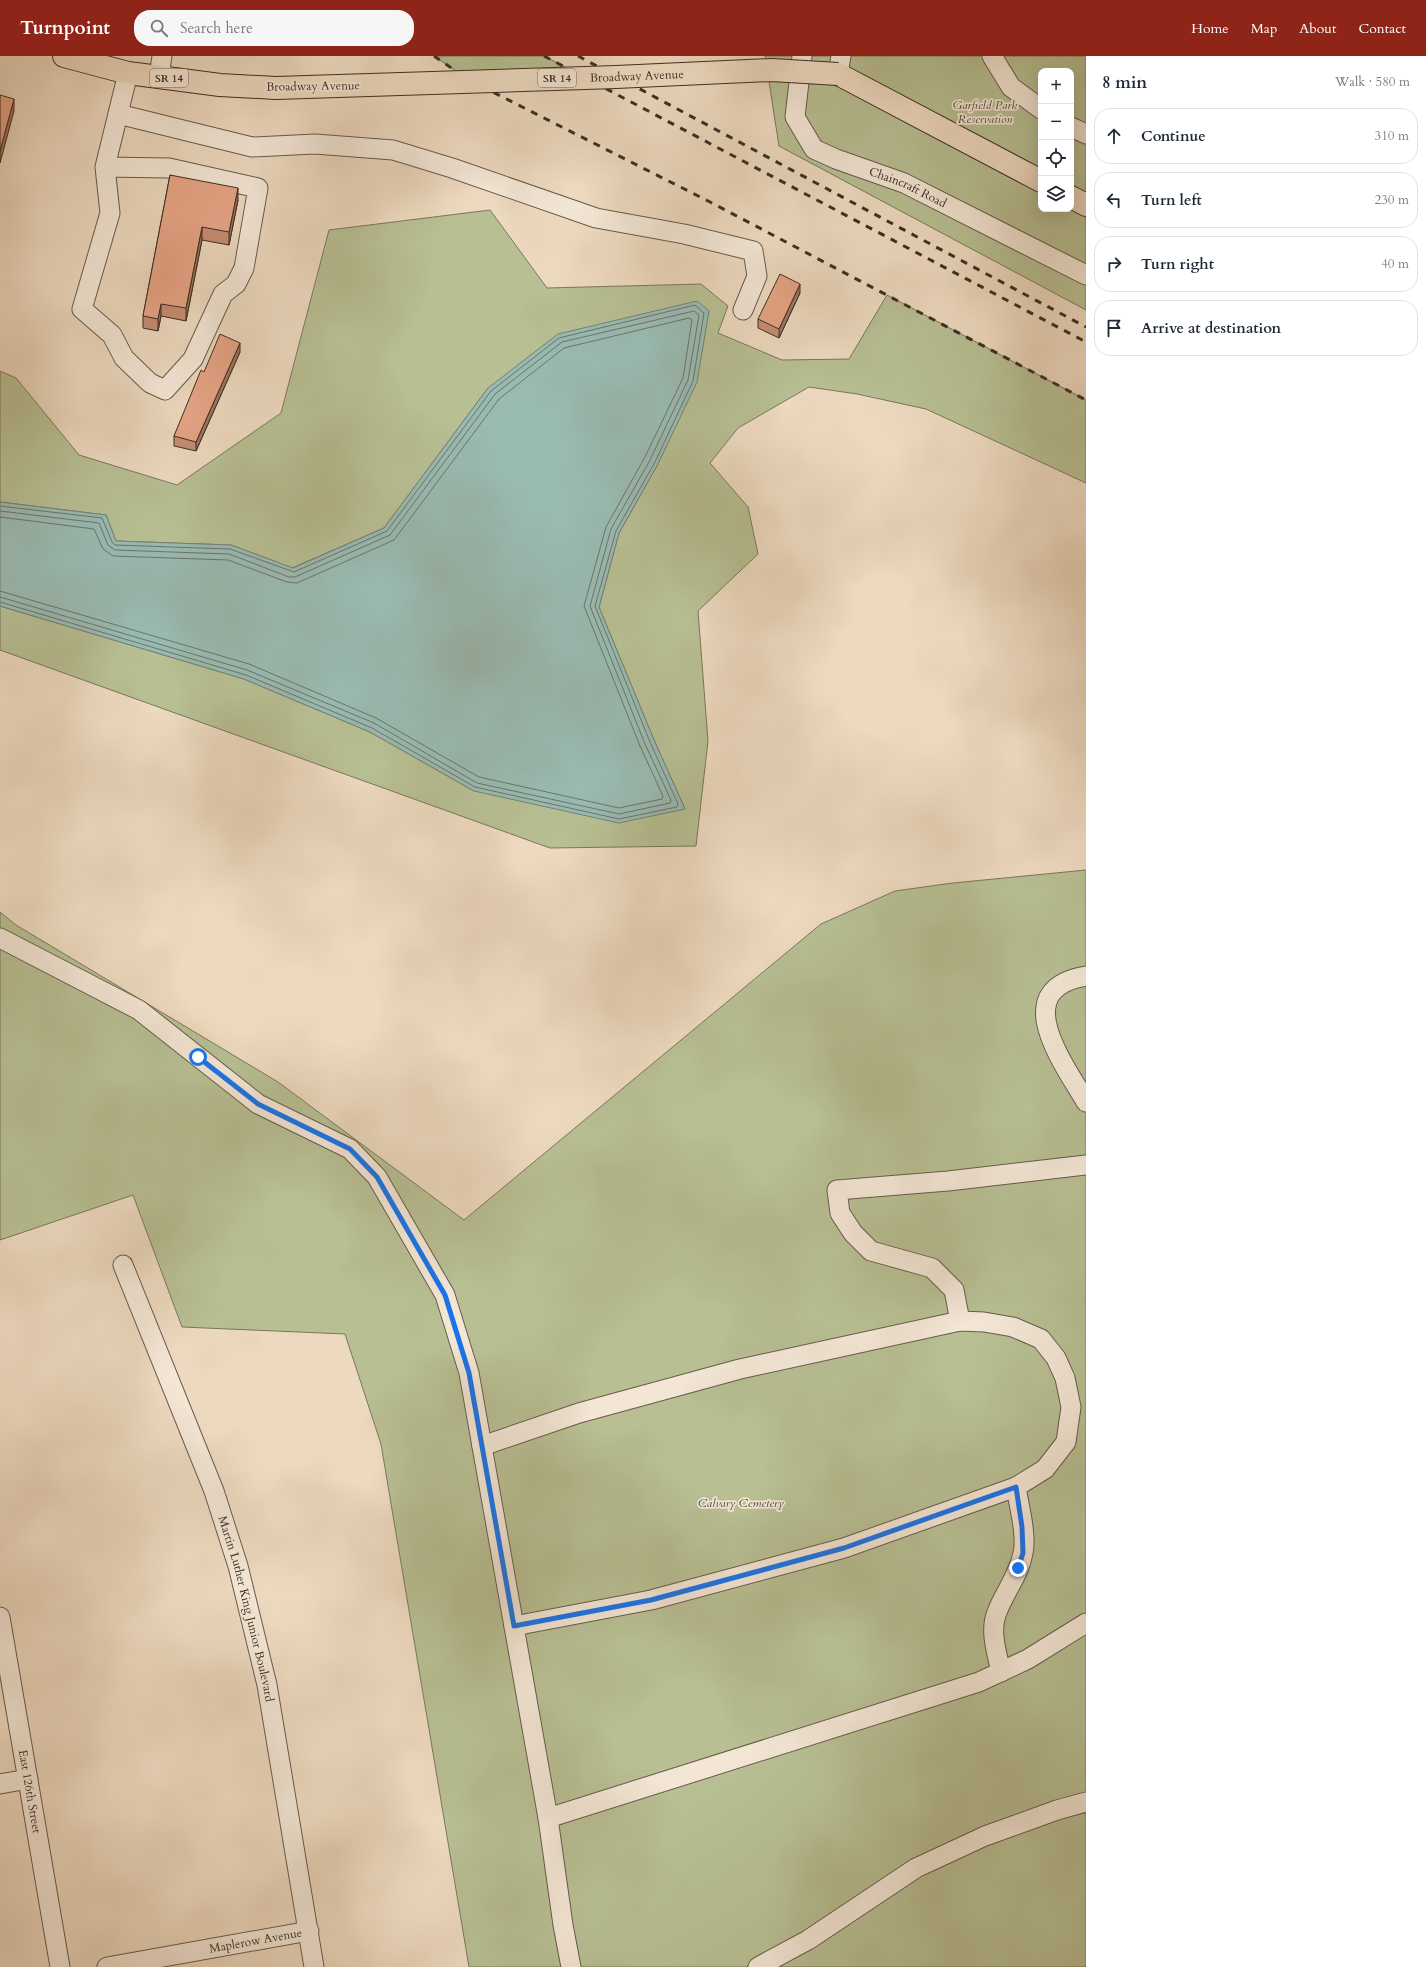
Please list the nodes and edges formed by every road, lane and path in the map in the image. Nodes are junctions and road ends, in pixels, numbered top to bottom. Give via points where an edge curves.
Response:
1 (64, 56) edge
2 (802, 56) edge
3 (992, 56) edge
4 (839, 65) edge
5 (160, 66) edge
6 (128, 73) junction
7 (1038, 107) edge
8 (118, 114) junction
9 (1074, 128) edge
10 (1086, 134) edge
11 (105, 167) junction
12 (1038, 179) edge
13 (1074, 199) edge
14 (1086, 205) edge
15 (1086, 275) edge
16 (743, 310) dead end
17 (0, 938) edge
18 (1086, 976) edge
19 (1086, 1102) edge
20 (1086, 1165) edge
21 (123, 1265) dead end
22 (960, 1321) junction
23 (482, 1446) junction
24 (1016, 1487) junction
25 (0, 1617) edge
26 (1086, 1623) edge
27 (514, 1626) junction
28 (1001, 1672) junction
29 (28, 1779) junction
30 (0, 1784) edge
31 (1086, 1802) edge
32 (548, 1818) junction
33 (309, 1931) junction
34 (60, 1967) edge
35 (107, 1967) edge
36 (314, 1967) edge
37 (571, 1967) edge
38 (758, 1967) edge

1 - 6 main road, Broadway Avenue / SR 14
2 - 15 street, Chaincraft Road via 796,117 814,149 904,183
3 - 7 street via 1011,87
4 - 5 main road, Broadway Avenue / SR 14, bridge via 616,77 276,88 220,85
4 - 12 main road, Broadway Avenue / SR 14
5 - 6 main road, Broadway Avenue / SR 14
6 - 8 street
8 - 11 street
8 - 16 street via 252,147 316,144 393,150 596,218 684,234 753,251 757,276
9 - 10 street
11 - 11 street via 169,168 258,188 244,268 236,284 223,294 193,359 165,390 150,383 124,358 112,335 82,310 110,213
13 - 14 main road
17 - 23 street via 139,1010 258,1104 350,1149 377,1177 445,1295 469,1373
18 - 19 street via 1055,987 1045,1014 1047,1033
20 - 22 street via 948,1181 837,1190 840,1213 853,1233 871,1251 932,1268 954,1290
21 - 33 street, Martin Luther King Junior Boulevard via 214,1491 238,1566 267,1685
22 - 23 street via 740,1369 579,1413
22 - 24 street via 984,1322 1013,1328 1041,1339 1056,1358 1065,1378 1071,1407 1066,1442 1045,1470
23 - 27 street
24 - 27 street via 844,1548 651,1600
24 - 28 street via 1023,1553 996,1616 994,1636
25 - 29 street, East 126th Street
26 - 28 street via 1028,1659
27 - 32 street
28 - 32 street via 904,1707
29 - 30 street
29 - 34 street, East 126th Street
31 - 38 street via 985,1836 916,1868 808,1940
32 - 37 street
33 - 35 street, Maplerow Avenue
33 - 36 street, Martin Luther King Junior Boulevard

